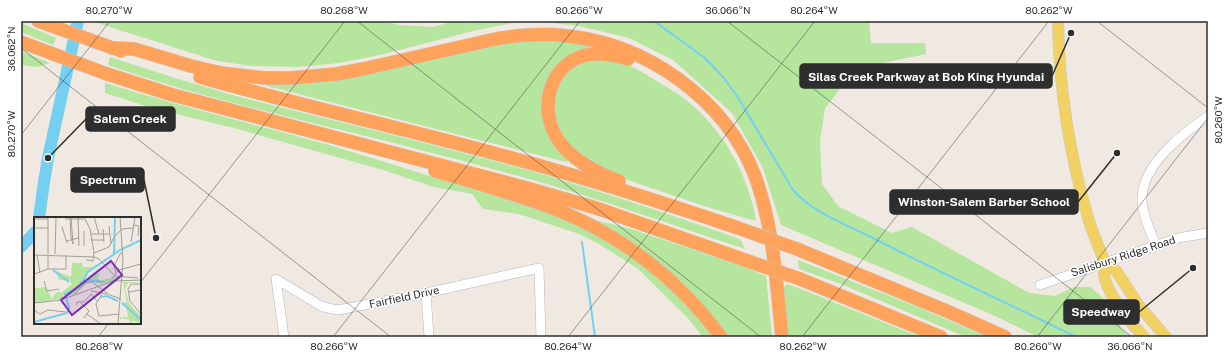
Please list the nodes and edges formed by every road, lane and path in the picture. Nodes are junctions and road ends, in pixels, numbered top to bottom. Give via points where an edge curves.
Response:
1 (38, 21) edge
2 (1058, 21) edge
3 (21, 42) edge
4 (112, 48) junction
5 (1208, 116) edge
6 (405, 155) junction
7 (703, 216) junction
8 (1208, 233) edge
9 (1156, 245) junction
10 (1104, 262) junction
11 (1040, 285) dead end
12 (426, 293) junction
13 (284, 337) edge
14 (429, 337) edge
15 (541, 337) edge
16 (721, 337) edge
17 (775, 337) edge
18 (782, 337) edge
19 (941, 337) edge
20 (1005, 337) edge
21 (1144, 337) edge
22 (1166, 337) edge

1 - 4 highway
2 - 10 main road via 1062,90 1070,140 1085,209
3 - 6 highway via 107,74 212,106
4 - 7 highway via 251,91 569,174
4 - 18 highway via 134,49 213,72 265,78 336,74 517,36 567,36 599,42 632,53 660,66 699,96 720,119 747,160 760,191 771,230
5 - 9 street via 1165,151 1146,180 1142,192 1142,205
6 - 16 highway via 413,165 548,207 584,222 616,240 678,287
6 - 19 highway, bridge via 495,178 588,206 800,279
7 - 17 highway via 689,204 605,176 566,150 550,124 547,106 552,84 562,70 576,59 593,54 610,54 629,60 674,85 697,104 717,127 743,169 759,212 767,257
7 - 20 highway, bridge via 797,249
8 - 9 street, Salisbury Ridge Road
9 - 10 street, Salisbury Ridge Road
10 - 11 street, Salisbury Ridge Road
10 - 21 main road via 1105,279 1113,296
10 - 22 main road via 1116,272 1139,306
12 - 13 street, Fairfield Drive via 338,310 324,307 276,279
12 - 14 street
12 - 15 street, Fairfield Drive via 539,268

